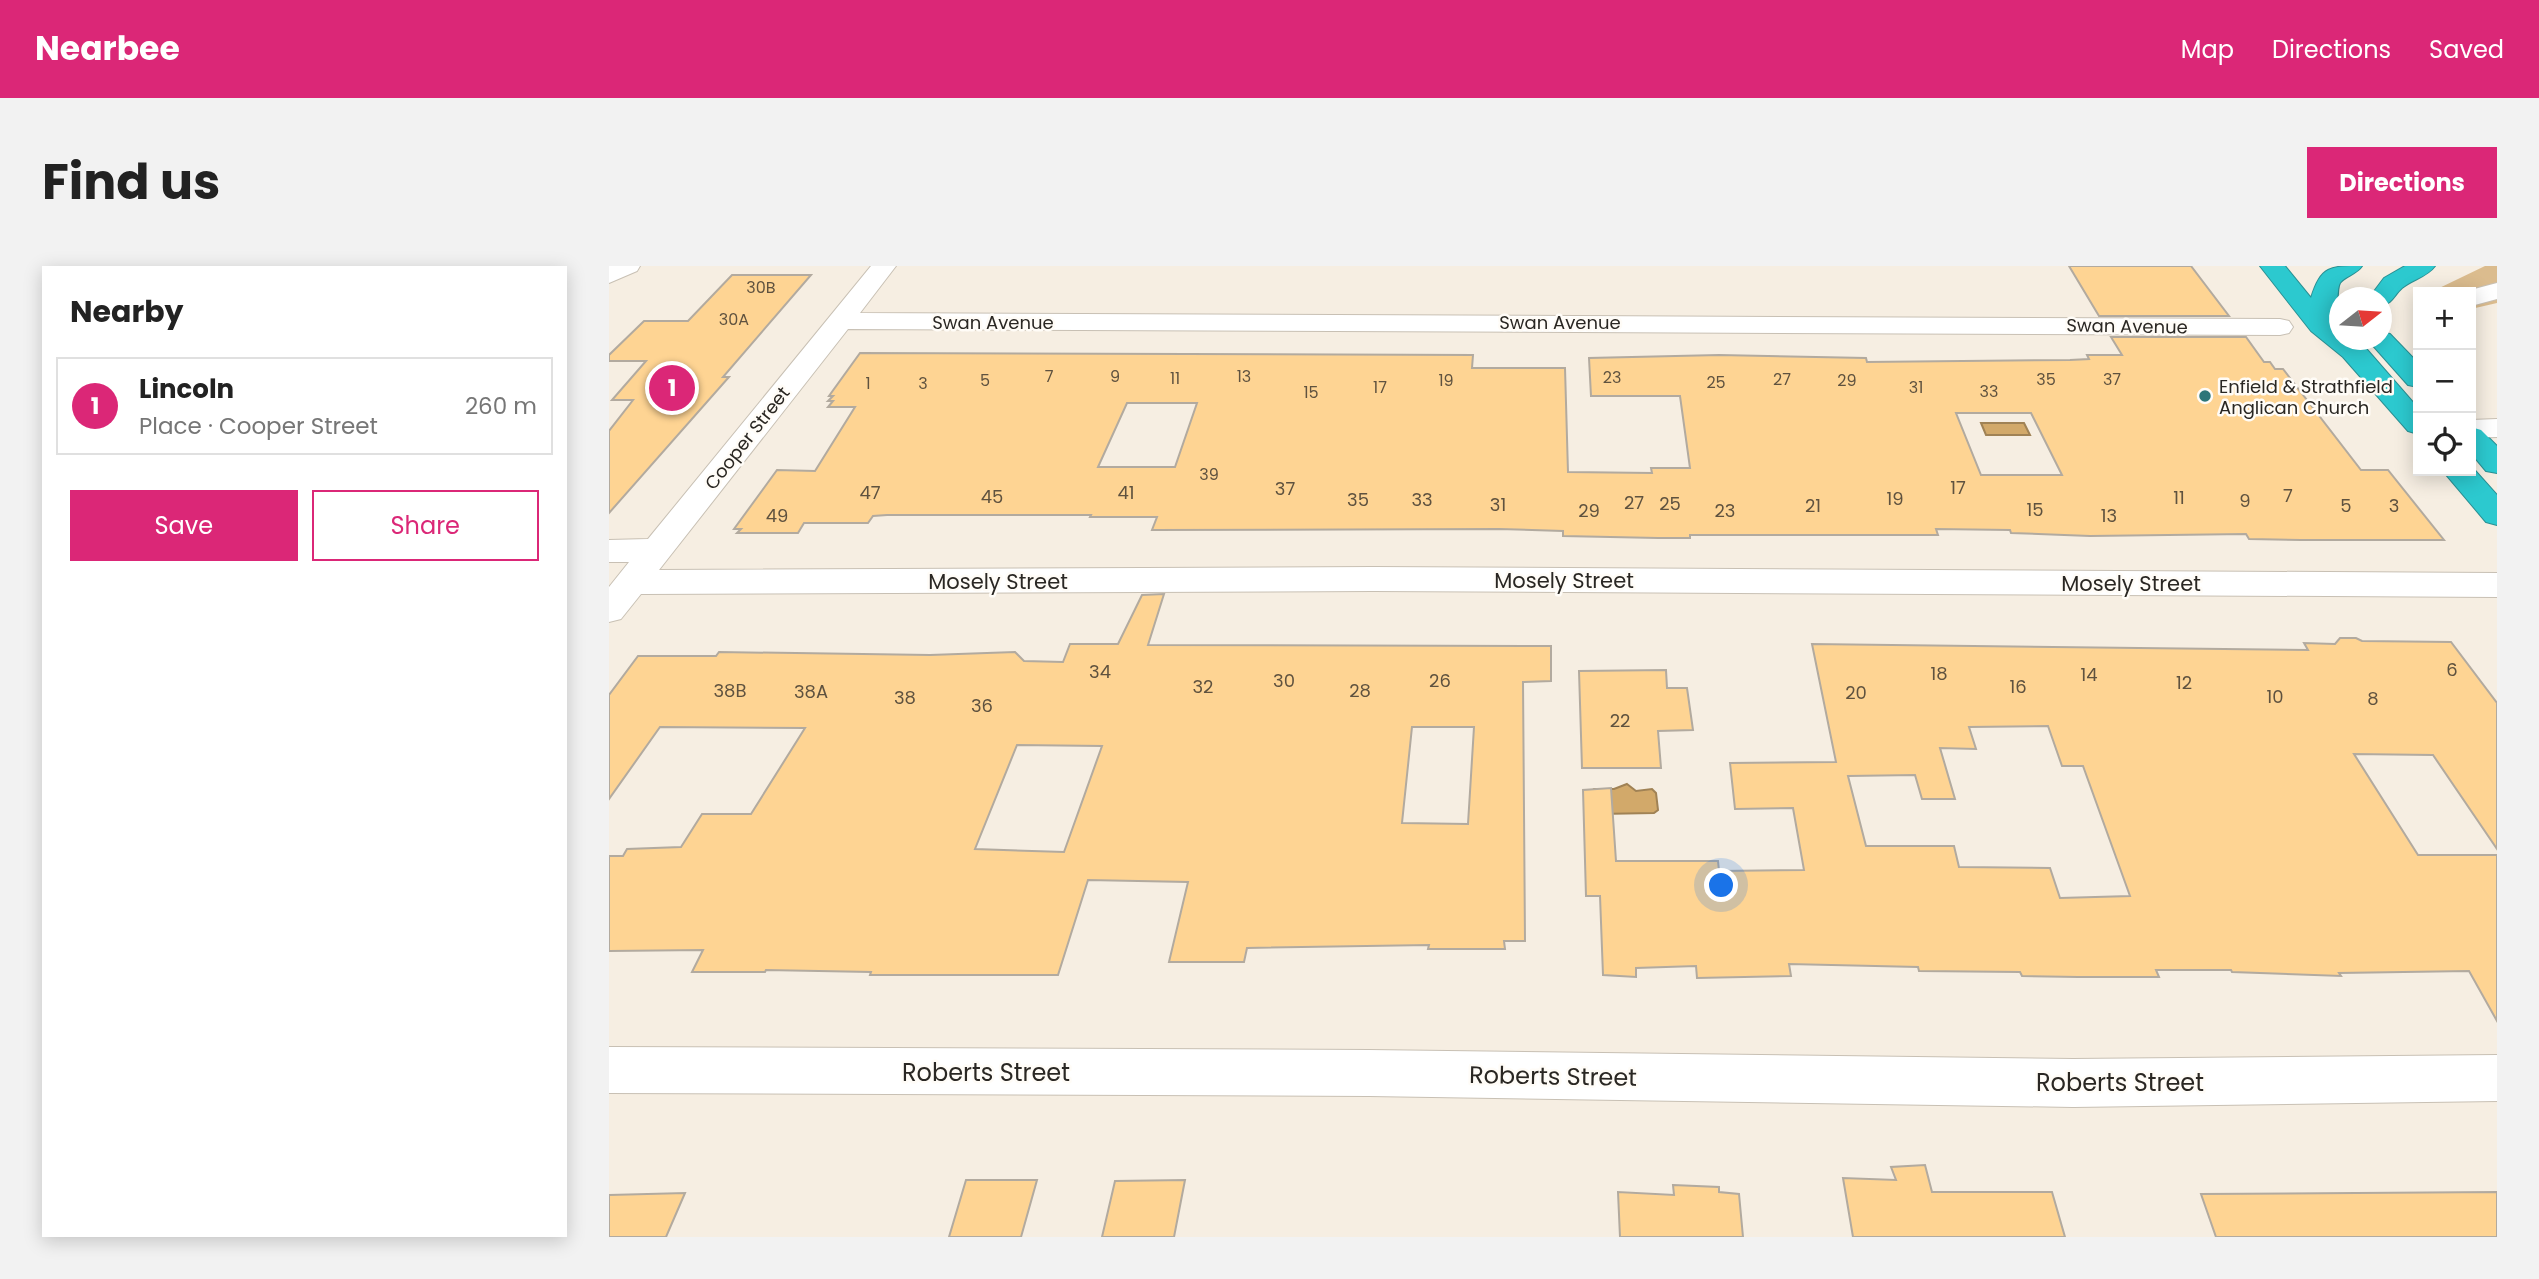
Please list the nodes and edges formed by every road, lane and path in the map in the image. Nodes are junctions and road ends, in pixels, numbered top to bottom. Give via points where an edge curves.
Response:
1 (628, 266) edge
2 (884, 266) edge
3 (2272, 266) edge
4 (2423, 266) edge
5 (609, 276) edge
6 (2390, 287) edge
7 (2329, 289) edge
8 (2497, 291) edge
9 (2476, 297) edge
10 (2329, 308) edge
11 (840, 321) junction
12 (2280, 327) dead end
13 (2329, 331) edge
14 (2392, 349) edge
15 (2354, 350) edge
16 (2413, 373) edge
17 (2413, 419) edge
18 (2497, 428) edge
19 (2476, 429) edge
20 (2476, 441) edge
21 (2497, 464) edge
22 (2462, 476) edge
23 (2497, 515) edge
24 (657, 550) junction
25 (609, 551) edge
26 (632, 582) junction
27 (2497, 585) edge
28 (609, 610) edge
29 (609, 1070) edge
30 (2497, 1078) edge

1 - 5 street
2 - 11 street, Cooper Street
3 - 13 highway via 2320,326
4 - 6 highway
7 - 10 highway via 2324,298
8 - 9 street
11 - 12 street, Swan Avenue
11 - 24 street, Cooper Street
14 - 16 highway
15 - 17 highway
18 - 19 street
20 - 21 highway
22 - 23 highway
24 - 25 street
24 - 26 street, Cooper Street
26 - 27 street, Mosely Street via 1400,579
26 - 28 street, Cooper Street
29 - 30 street, Roberts Street via 1355,1073 2073,1083

